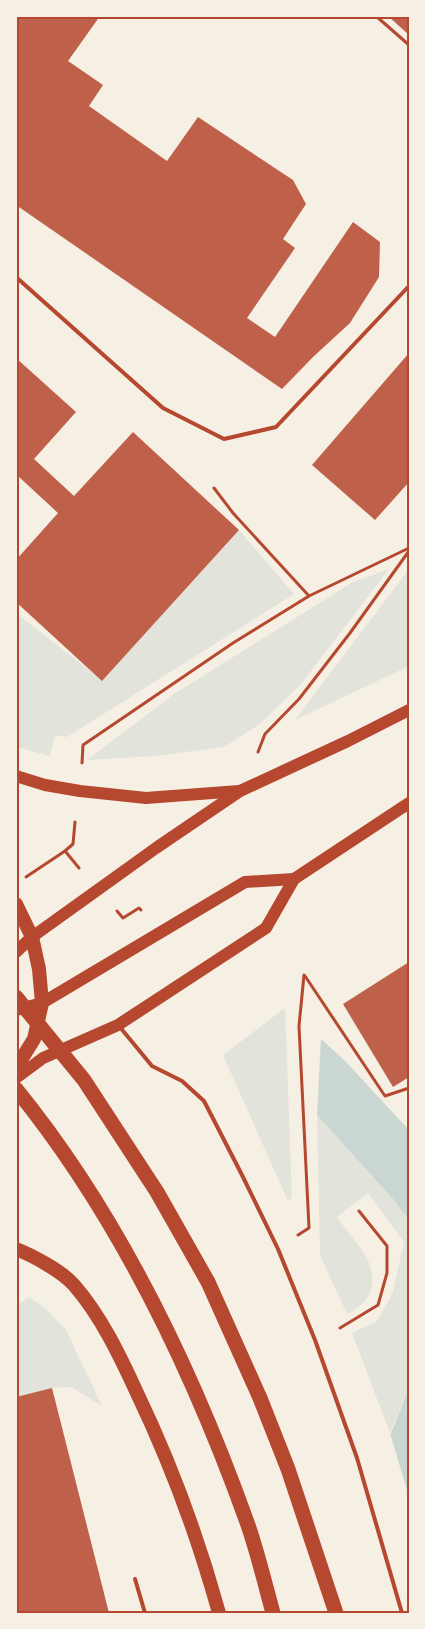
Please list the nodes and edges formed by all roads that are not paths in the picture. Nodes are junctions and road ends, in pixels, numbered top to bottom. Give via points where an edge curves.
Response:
1 (16, 278) edge
2 (409, 286) edge
3 (409, 710) edge
4 (16, 776) edge
5 (240, 791) junction
6 (409, 803) edge
7 (294, 879) junction
8 (16, 904) edge
9 (32, 937) junction
10 (16, 952) edge
11 (16, 997) edge
12 (42, 1003) junction
13 (16, 1010) edge
14 (118, 1025) junction
15 (16, 1068) edge
16 (16, 1078) edge
17 (16, 1089) edge
18 (16, 1250) edge
19 (135, 1580) dead end
20 (145, 1613) edge
21 (219, 1613) edge
22 (274, 1613) edge
23 (336, 1613) edge
24 (402, 1613) edge

1 - 2 lane via 163,408 224,439 276,427
3 - 5 main road
4 - 5 main road via 44,785 146,798
5 - 9 main road
6 - 7 main road
7 - 12 main road via 245,882
7 - 14 main road via 266,928
8 - 9 highway
9 - 10 main road
9 - 12 highway via 40,969
11 - 23 highway via 84,1080 157,1192 208,1282 288,1468
12 - 13 main road
12 - 15 highway via 34,1039
14 - 16 main road via 43,1058
14 - 24 lane via 152,1066 182,1081 204,1101 278,1249 357,1458
17 - 22 highway via 45,1124 105,1218 175,1348 208,1419 249,1527
18 - 21 highway via 58,1272 73,1284 117,1350 187,1510
19 - 20 lane

